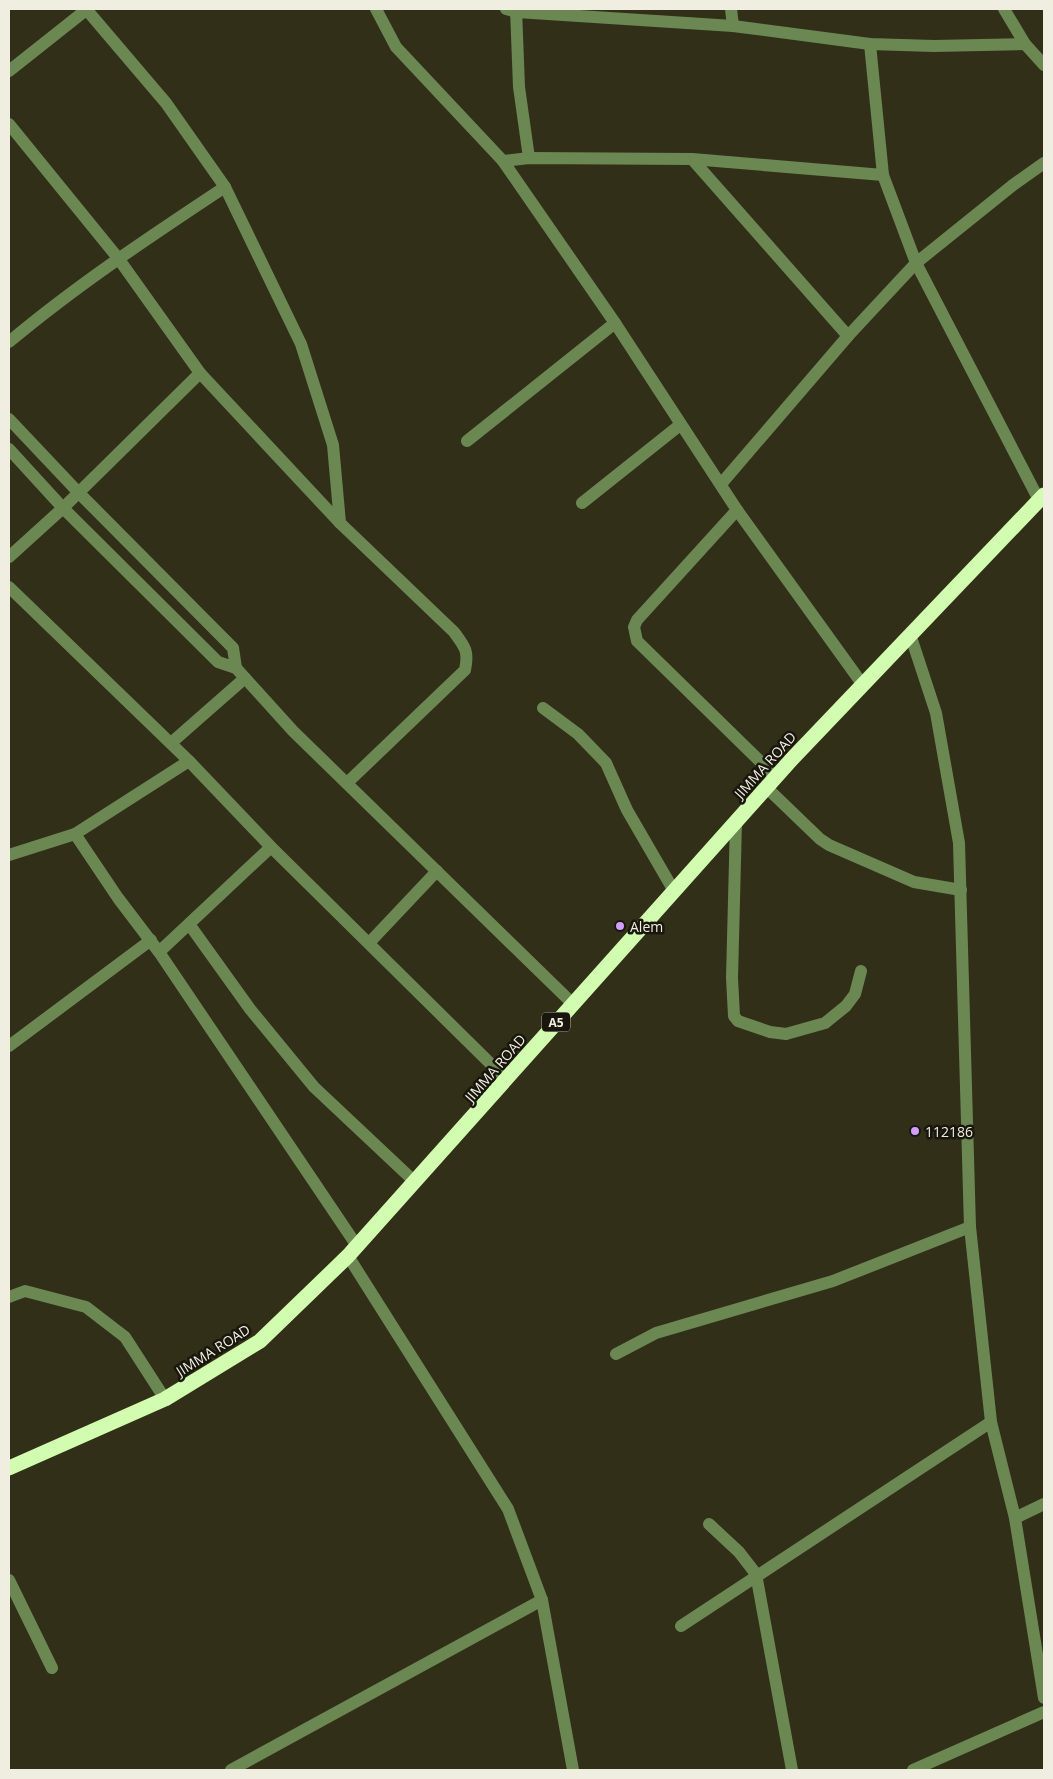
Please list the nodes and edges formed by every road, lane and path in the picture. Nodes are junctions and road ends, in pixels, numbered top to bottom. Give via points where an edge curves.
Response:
1 (86, 9) edge
2 (376, 9) edge
3 (731, 9) edge
4 (1004, 9) edge
5 (513, 10) edge
6 (601, 13) edge
7 (733, 26) junction
8 (870, 44) junction
9 (1025, 44) junction
10 (11, 65) edge
11 (1044, 65) edge
12 (9, 124) edge
13 (529, 158) junction
14 (692, 159) junction
15 (503, 161) junction
16 (1044, 162) edge
17 (883, 175) junction
18 (225, 187) junction
19 (118, 258) junction
20 (916, 263) junction
21 (615, 323) junction
22 (848, 336) junction
23 (9, 342) edge
24 (200, 373) junction
25 (9, 419) edge
26 (680, 425) junction
27 (468, 441) dead end
28 (9, 449) edge
29 (721, 484) junction
30 (78, 492) junction
31 (1042, 498) edge
32 (582, 503) dead end
33 (63, 508) junction
34 (737, 510) junction
35 (340, 522) junction
36 (9, 556) edge
37 (9, 587) edge
38 (910, 637) junction
39 (236, 668) junction
40 (244, 678) junction
41 (863, 685) junction
42 (543, 708) dead end
43 (171, 743) junction
44 (189, 761) junction
45 (771, 782) junction
46 (347, 783) junction
47 (736, 822) junction
48 (74, 834) junction
49 (271, 847) junction
50 (9, 855) edge
51 (437, 872) junction
52 (961, 890) junction
53 (674, 891) junction
54 (189, 924) junction
55 (151, 940) junction
56 (369, 943) junction
57 (159, 952) junction
58 (862, 971) dead end
59 (572, 1003) junction
60 (9, 1046) edge
61 (507, 1080) junction
62 (415, 1182) junction
63 (970, 1227) junction
64 (352, 1251) junction
65 (9, 1297) edge
66 (616, 1354) dead end
67 (165, 1399) junction
68 (991, 1422) junction
69 (9, 1468) edge
70 (1044, 1504) edge
71 (1015, 1518) junction
72 (709, 1524) dead end
73 (756, 1574) junction
74 (9, 1580) edge
75 (542, 1600) junction
76 (681, 1626) dead end
77 (52, 1668) dead end
78 (1044, 1698) edge
79 (1044, 1712) edge
80 (231, 1770) edge
81 (574, 1770) edge
82 (792, 1770) edge
83 (912, 1770) edge

1 - 10 street
1 - 18 street via 166,104
2 - 15 street via 396,47
3 - 7 street
4 - 9 street
5 - 6 street
5 - 13 street
6 - 7 street
7 - 8 street
8 - 9 street
8 - 17 street
9 - 11 street
12 - 19 street
13 - 14 street
13 - 15 street
14 - 17 street
14 - 22 street
15 - 21 street
16 - 20 street
17 - 20 street
18 - 19 street
18 - 35 street via 301,344 333,445
19 - 23 street
19 - 24 street
20 - 22 street
20 - 31 street
21 - 26 street
21 - 27 street
22 - 29 street
24 - 30 street
24 - 35 street
25 - 30 street
26 - 29 street
26 - 32 street
28 - 33 street
29 - 34 street
30 - 33 street
30 - 39 street via 234,648
31 - 38 highway, JIMMA ROAD / A5
33 - 36 street
33 - 39 street via 218,662
34 - 41 street
34 - 45 street via 637,620 634,634 637,641
35 - 46 street via 454,632 466,648 468,657 465,670
37 - 43 street
38 - 41 highway, JIMMA ROAD / A5
38 - 52 street via 936,713 959,843
39 - 40 street
40 - 43 street
40 - 46 street
41 - 45 highway, JIMMA ROAD / A5
42 - 53 street via 578,734 606,763 627,810
43 - 44 street
44 - 48 street
44 - 49 street
45 - 47 highway, JIMMA ROAD / A5
45 - 52 street via 820,839 829,845 914,882
46 - 51 street
47 - 53 highway, JIMMA ROAD / A5
47 - 58 street via 734,1016 770,1032 786,1034 825,1023 855,994
48 - 50 street
48 - 55 street
49 - 54 street
49 - 56 street
51 - 56 street
51 - 59 street
52 - 63 street
53 - 59 highway, JIMMA ROAD / A5
54 - 57 street
54 - 62 street via 250,1010 314,1087
55 - 57 street
55 - 60 street
56 - 61 street
57 - 64 street
59 - 61 highway, JIMMA ROAD / A5
61 - 62 highway, JIMMA ROAD / A5
62 - 64 highway, JIMMA ROAD / A5
63 - 66 street via 833,1281 656,1333
63 - 68 street
64 - 67 highway, JIMMA ROAD / A5 via 260,1341
64 - 75 street via 508,1509
65 - 67 street via 25,1292 86,1307 125,1337
67 - 69 highway, JIMMA ROAD / A5
68 - 71 street
68 - 73 street
70 - 71 street
71 - 78 street
72 - 73 street via 739,1552
73 - 76 street
73 - 82 street
74 - 77 street
75 - 80 street
75 - 81 street
79 - 83 street

